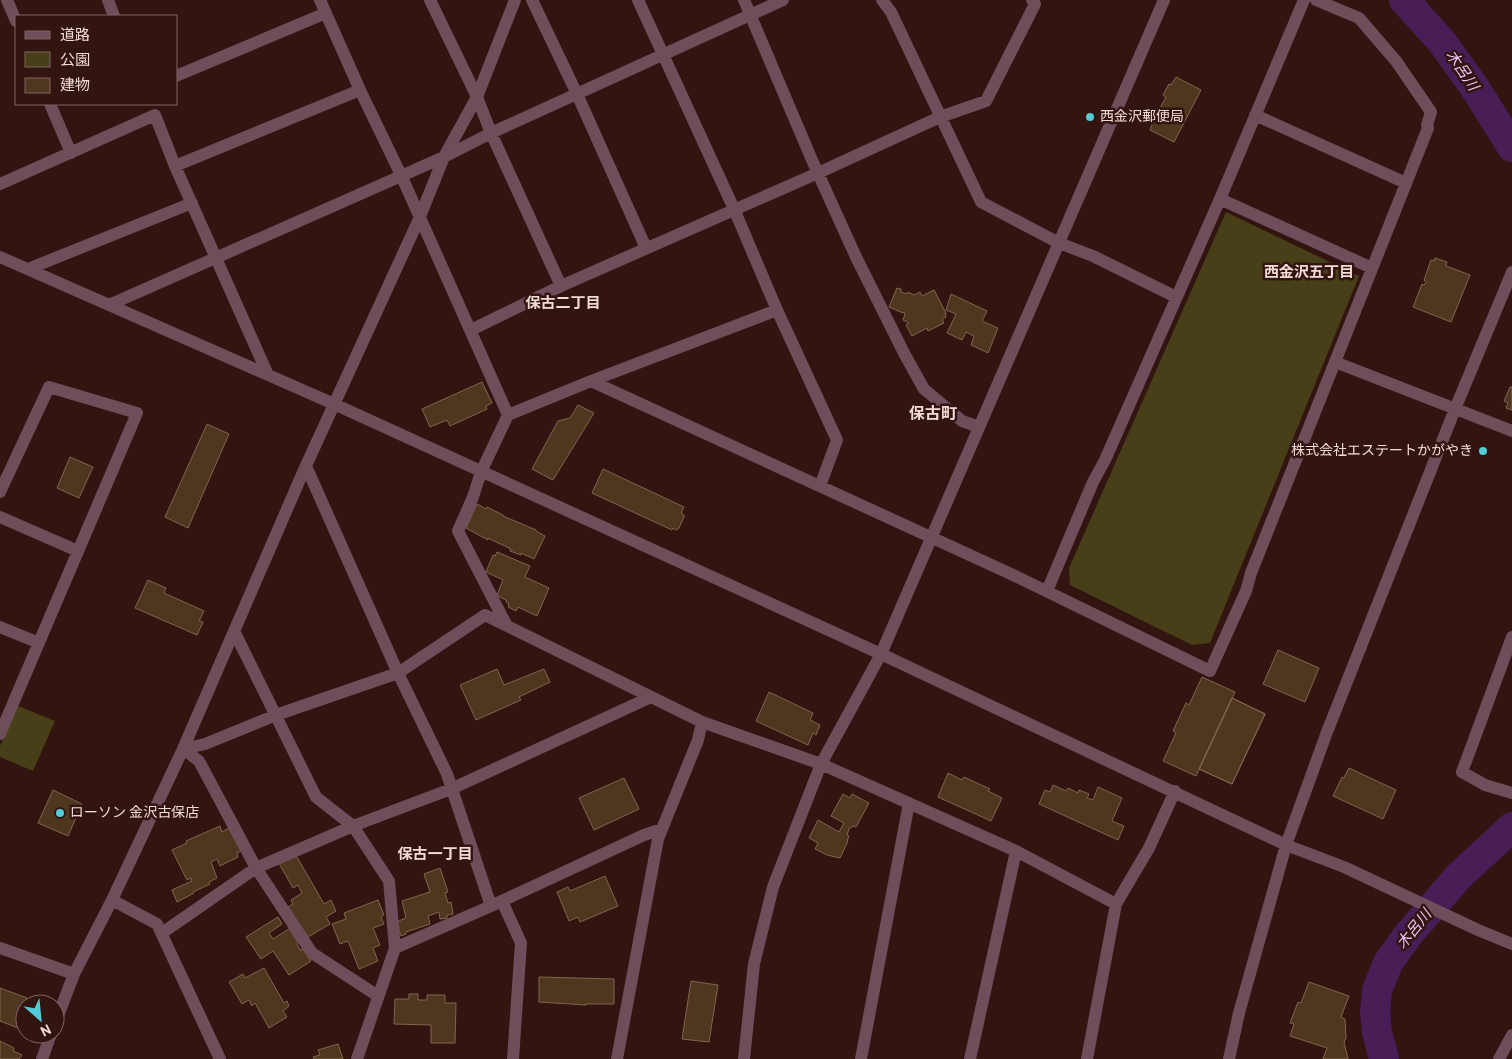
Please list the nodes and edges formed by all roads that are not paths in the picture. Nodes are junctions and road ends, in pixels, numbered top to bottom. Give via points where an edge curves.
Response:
1 (8, 0) edge
2 (108, 0) edge
3 (320, 0) edge
4 (430, 0) edge
5 (515, 0) edge
6 (532, 0) edge
7 (638, 0) edge
8 (744, 0) edge
9 (783, 0) edge
10 (882, 0) edge
11 (1032, 0) edge
12 (1164, 0) edge
13 (1304, 0) edge
14 (1316, 0) edge
15 (326, 13) junction
16 (114, 15) edge
17 (751, 15) junction
18 (15, 18) edge
19 (664, 54) junction
20 (178, 75) edge
21 (360, 90) junction
22 (577, 94) junction
23 (477, 97) junction
24 (50, 105) edge
25 (153, 109) edge
26 (1255, 115) junction
27 (940, 117) junction
28 (491, 133) junction
29 (71, 153) junction
30 (444, 157) junction
31 (175, 166) junction
32 (818, 173) junction
33 (401, 175) junction
34 (1406, 183) junction
35 (0, 184) edge
36 (1220, 199) junction
37 (192, 203) junction
38 (734, 209) junction
39 (419, 219) junction
40 (1059, 243) junction
41 (646, 248) junction
42 (0, 257) edge
43 (216, 258) junction
44 (1372, 268) junction
45 (28, 269) junction
46 (1512, 272) edge
47 (561, 286) junction
48 (1176, 297) junction
49 (109, 304) junction
50 (777, 310) junction
51 (470, 330) junction
52 (1336, 362) junction
53 (268, 375) junction
54 (591, 381) junction
55 (334, 404) junction
56 (1455, 409) junction
57 (508, 415) junction
58 (979, 426) junction
59 (1512, 431) edge
60 (306, 466) junction
61 (481, 472) junction
62 (820, 486) junction
63 (0, 492) edge
64 (0, 517) edge
65 (932, 537) junction
66 (78, 550) junction
67 (1046, 591) junction
68 (507, 626) junction
69 (0, 627) edge
70 (234, 630) junction
71 (1512, 637) edge
72 (39, 643) junction
73 (881, 654) junction
74 (398, 673) junction
75 (651, 696) junction
76 (276, 715) junction
77 (702, 722) junction
78 (0, 734) edge
79 (183, 749) junction
80 (821, 764) junction
81 (451, 788) junction
82 (1175, 791) junction
83 (1512, 793) edge
84 (909, 803) junction
85 (354, 826) junction
86 (662, 829) junction
87 (1286, 845) junction
88 (1016, 851) junction
89 (256, 868) junction
90 (112, 900) junction
91 (497, 903) junction
92 (1116, 904) junction
93 (162, 933) junction
94 (1512, 944) edge
95 (0, 948) edge
96 (395, 948) junction
97 (74, 974) junction
98 (378, 996) junction
99 (65, 998) edge
100 (1512, 1035) edge
101 (47, 1044) edge
102 (42, 1059) edge
103 (220, 1059) edge
104 (357, 1059) edge
105 (513, 1059) edge
106 (617, 1059) edge
107 (744, 1059) edge
108 (861, 1059) edge
109 (970, 1059) edge
110 (1087, 1059) edge
111 (1229, 1059) edge
112 (1499, 1059) edge

1 - 18 street
2 - 16 street
3 - 15 street
4 - 23 street
5 - 23 street
6 - 22 street
7 - 19 street
8 - 17 street
9 - 17 street
10 - 27 street via 891,12
11 - 27 street via 1034,4 986,101
12 - 40 street
13 - 26 street
14 - 34 street via 1359,18 1396,61 1431,112
15 - 20 street
15 - 21 street
17 - 19 street
17 - 32 street
19 - 22 street
19 - 38 street
21 - 31 street
21 - 33 street
22 - 28 street
22 - 41 street
23 - 28 street
23 - 30 street
24 - 29 street
25 - 29 street
25 - 31 street
26 - 34 street
26 - 36 street
27 - 32 street
27 - 40 street via 981,202
28 - 30 street
28 - 47 street
29 - 35 street
30 - 33 street
30 - 39 street
31 - 37 street
32 - 38 street
32 - 58 street via 856,257 924,389 962,421
33 - 39 street
33 - 43 street
34 - 44 street
36 - 44 street
36 - 48 street
37 - 43 street
37 - 45 street
38 - 41 street
38 - 50 street
39 - 51 street
39 - 55 street
40 - 48 street
40 - 58 street
41 - 47 street
42 - 45 street
43 - 49 street
43 - 53 street
44 - 52 street
45 - 49 street
46 - 56 street
47 - 51 street
48 - 67 street
49 - 53 street
50 - 54 street
50 - 62 street via 836,440
51 - 57 street
52 - 56 street
52 - 67 street via 1246,591 1210,671
53 - 55 street
54 - 57 street
54 - 62 street
55 - 60 street
55 - 61 street
56 - 59 street
56 - 87 street via 1327,732
57 - 61 street
58 - 65 street
60 - 70 street
60 - 74 street
61 - 68 street via 458,530
61 - 73 street
62 - 65 street
63 - 66 street via 49,387 137,413
64 - 66 street
65 - 67 street
65 - 73 street
66 - 72 street
68 - 74 street via 484,615
68 - 75 street
69 - 72 street
70 - 76 street
70 - 79 street
71 - 83 street via 1462,772 1485,785
72 - 78 street
73 - 80 street
73 - 82 street
74 - 76 street
74 - 81 street
75 - 77 street
75 - 81 street
76 - 79 street via 205,744
76 - 85 street via 316,797
77 - 80 street
77 - 86 street via 698,740
79 - 89 street via 198,761
79 - 90 street
80 - 84 street
80 - 107 street via 773,886 754,964
81 - 85 street
81 - 91 street
82 - 87 street
82 - 92 street via 1149,848
84 - 88 street
84 - 108 street
85 - 89 street
85 - 96 street via 389,881
86 - 91 street
86 - 106 street
87 - 94 street via 1344,867
87 - 111 street
88 - 92 street
88 - 109 street
89 - 93 street
89 - 98 street via 312,953
90 - 93 street via 157,924
90 - 97 street
91 - 96 street
91 - 105 street via 521,942
92 - 110 street
93 - 103 street
95 - 97 street
96 - 98 street
97 - 99 street
98 - 104 street
100 - 112 street
101 - 102 street

